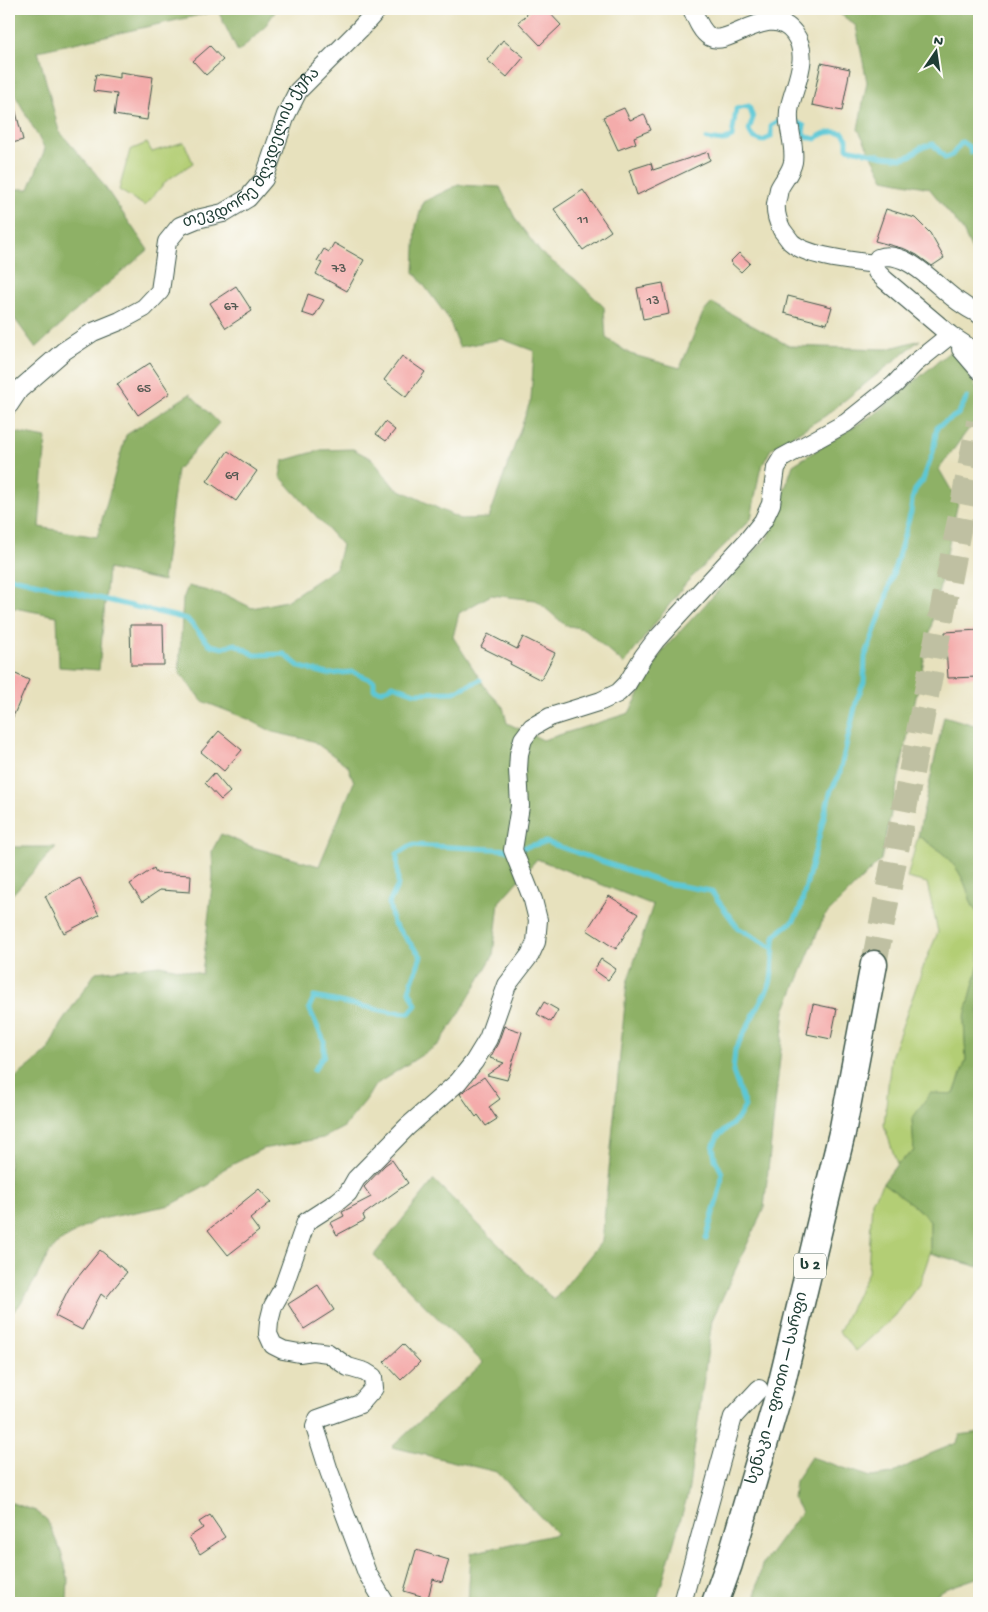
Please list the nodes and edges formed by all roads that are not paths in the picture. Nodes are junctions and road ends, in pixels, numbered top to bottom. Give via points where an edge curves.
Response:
1 (378, 9) edge
2 (692, 9) edge
3 (875, 264) junction
4 (979, 314) edge
5 (950, 335) junction
6 (979, 354) edge
7 (979, 370) edge
8 (9, 405) edge
9 (874, 964) tunnel mouth
10 (759, 1389) dead end
11 (385, 1603) edge
12 (682, 1603) edge
13 (715, 1603) edge

1 - 8 street, თევდორე მღვდელის ქუჩა via 298,91 286,115 264,179 248,198 223,213 180,226 166,242 160,291 144,308 93,332 64,351 19,390
2 - 3 street via 705,33 712,38 722,38 770,21 784,24 794,33 802,65 789,108 793,164 779,189 776,207 780,226 792,243 806,252
3 - 4 street via 884,256 907,262
3 - 5 street via 877,272 885,280
5 - 6 street
5 - 7 street
5 - 11 street via 846,423 782,458 776,468 771,504 763,521 654,641 628,684 601,701 532,726 523,739 519,754 520,806 513,850 533,900 538,920 536,942 507,985 488,1039 458,1082 401,1133 356,1179 348,1192 306,1222 284,1288 273,1306 268,1334 273,1345 283,1350 328,1353 348,1367 373,1377 374,1388 360,1404 318,1419 315,1427 367,1573
9 - 13 highway, სენაკი — ფოთი — სარფი / ს 2 via 842,1133 780,1390
10 - 12 street via 733,1417

